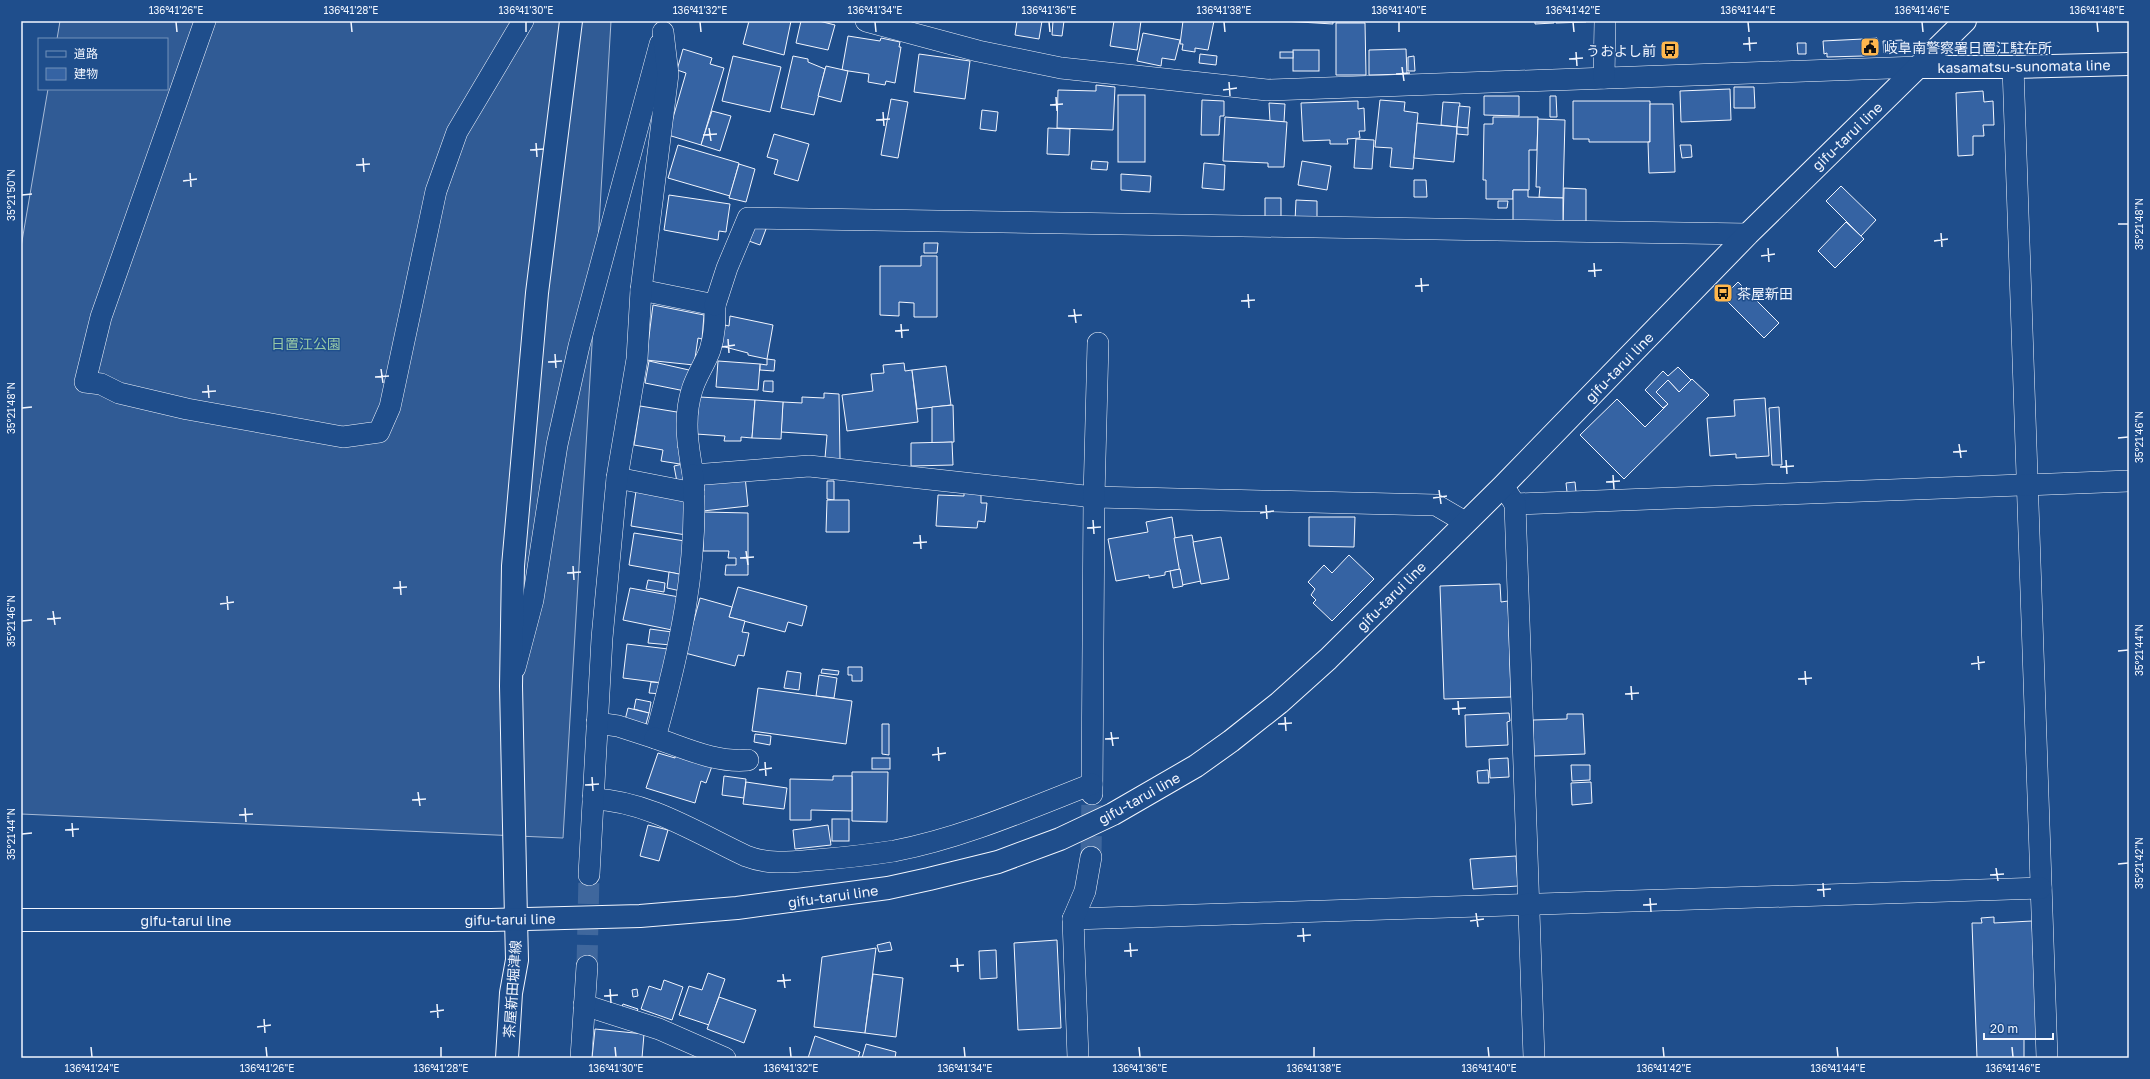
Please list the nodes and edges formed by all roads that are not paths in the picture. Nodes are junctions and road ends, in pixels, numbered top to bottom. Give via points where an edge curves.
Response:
1 (205, 21) edge
2 (523, 21) edge
3 (571, 21) edge
4 (866, 21) edge
5 (1605, 21) edge
6 (1965, 21) edge
7 (665, 26) edge
8 (2129, 64) edge
9 (1918, 67) junction
10 (2013, 67) junction
11 (1604, 78) junction
12 (1748, 234) junction
13 (641, 290) junction
14 (715, 305) junction
15 (1098, 343) dead end
16 (617, 478) junction
17 (2129, 481) edge
18 (694, 484) junction
19 (2028, 484) junction
20 (1509, 495) junction
21 (1094, 497) junction
22 (1465, 522) junction
23 (511, 686) junction
24 (597, 723) junction
25 (655, 738) junction
26 (748, 760) dead end
27 (593, 799) junction
28 (1091, 857) tunnel mouth
29 (589, 875) tunnel mouth
30 (2041, 888) junction
31 (1527, 904) junction
32 (516, 919) junction
33 (1073, 919) junction
34 (21, 920) edge
35 (587, 966) tunnel mouth
36 (584, 1004) junction
37 (507, 1058) edge
38 (581, 1058) edge
39 (725, 1058) edge
40 (1078, 1058) edge
41 (1534, 1058) edge
42 (2047, 1058) edge

1 - 2 street via 101,317 85,382 101,384 119,393 187,409 343,437 379,432 385,419 390,407 436,191 457,132
3 - 23 main road, 茶屋新田堀津線 via 537,293 524,434 513,566
4 - 11 street via 978,51 1061,68 1267,90
5 - 11 street
6 - 9 main road, gifu-tarui line
7 - 13 street via 668,74
7 - 23 street via 579,346 557,445 533,600
8 - 10 main road, kasamatsu-sunomata line
9 - 10 main road, kasamatsu-sunomata line
9 - 11 street
9 - 12 main road, gifu-tarui line
10 - 19 street
12 - 14 street via 748,218
12 - 20 main road, gifu-tarui line
13 - 14 street
13 - 16 street via 637,359
14 - 18 street via 715,331 710,350 692,390 688,415 687,439
15 - 21 street
16 - 18 street
16 - 24 street
17 - 19 street
18 - 21 street via 809,466
18 - 25 street via 689,587 670,686
19 - 20 street
19 - 30 street
20 - 22 main road, gifu-tarui line
20 - 31 street
21 - 22 street via 1436,505
21 - 27 street via 1092,789 942,839 846,858 776,863 761,862 746,856 638,805 612,799
22 - 32 main road, gifu-tarui line via 1328,659 1237,736 1160,788 1114,814 1060,839 998,862 888,888 844,895 689,913
23 - 32 main road, 茶屋新田堀津線
24 - 25 street via 618,726
24 - 27 street
25 - 26 street via 706,756
27 - 29 street
28 - 33 street via 1085,891
30 - 31 street
30 - 42 street
31 - 33 street
31 - 41 street
32 - 34 main road, gifu-tarui line
32 - 37 main road, 茶屋新田堀津線 via 517,960 511,993
33 - 40 street
35 - 36 street
36 - 38 street
36 - 39 street via 659,1029

